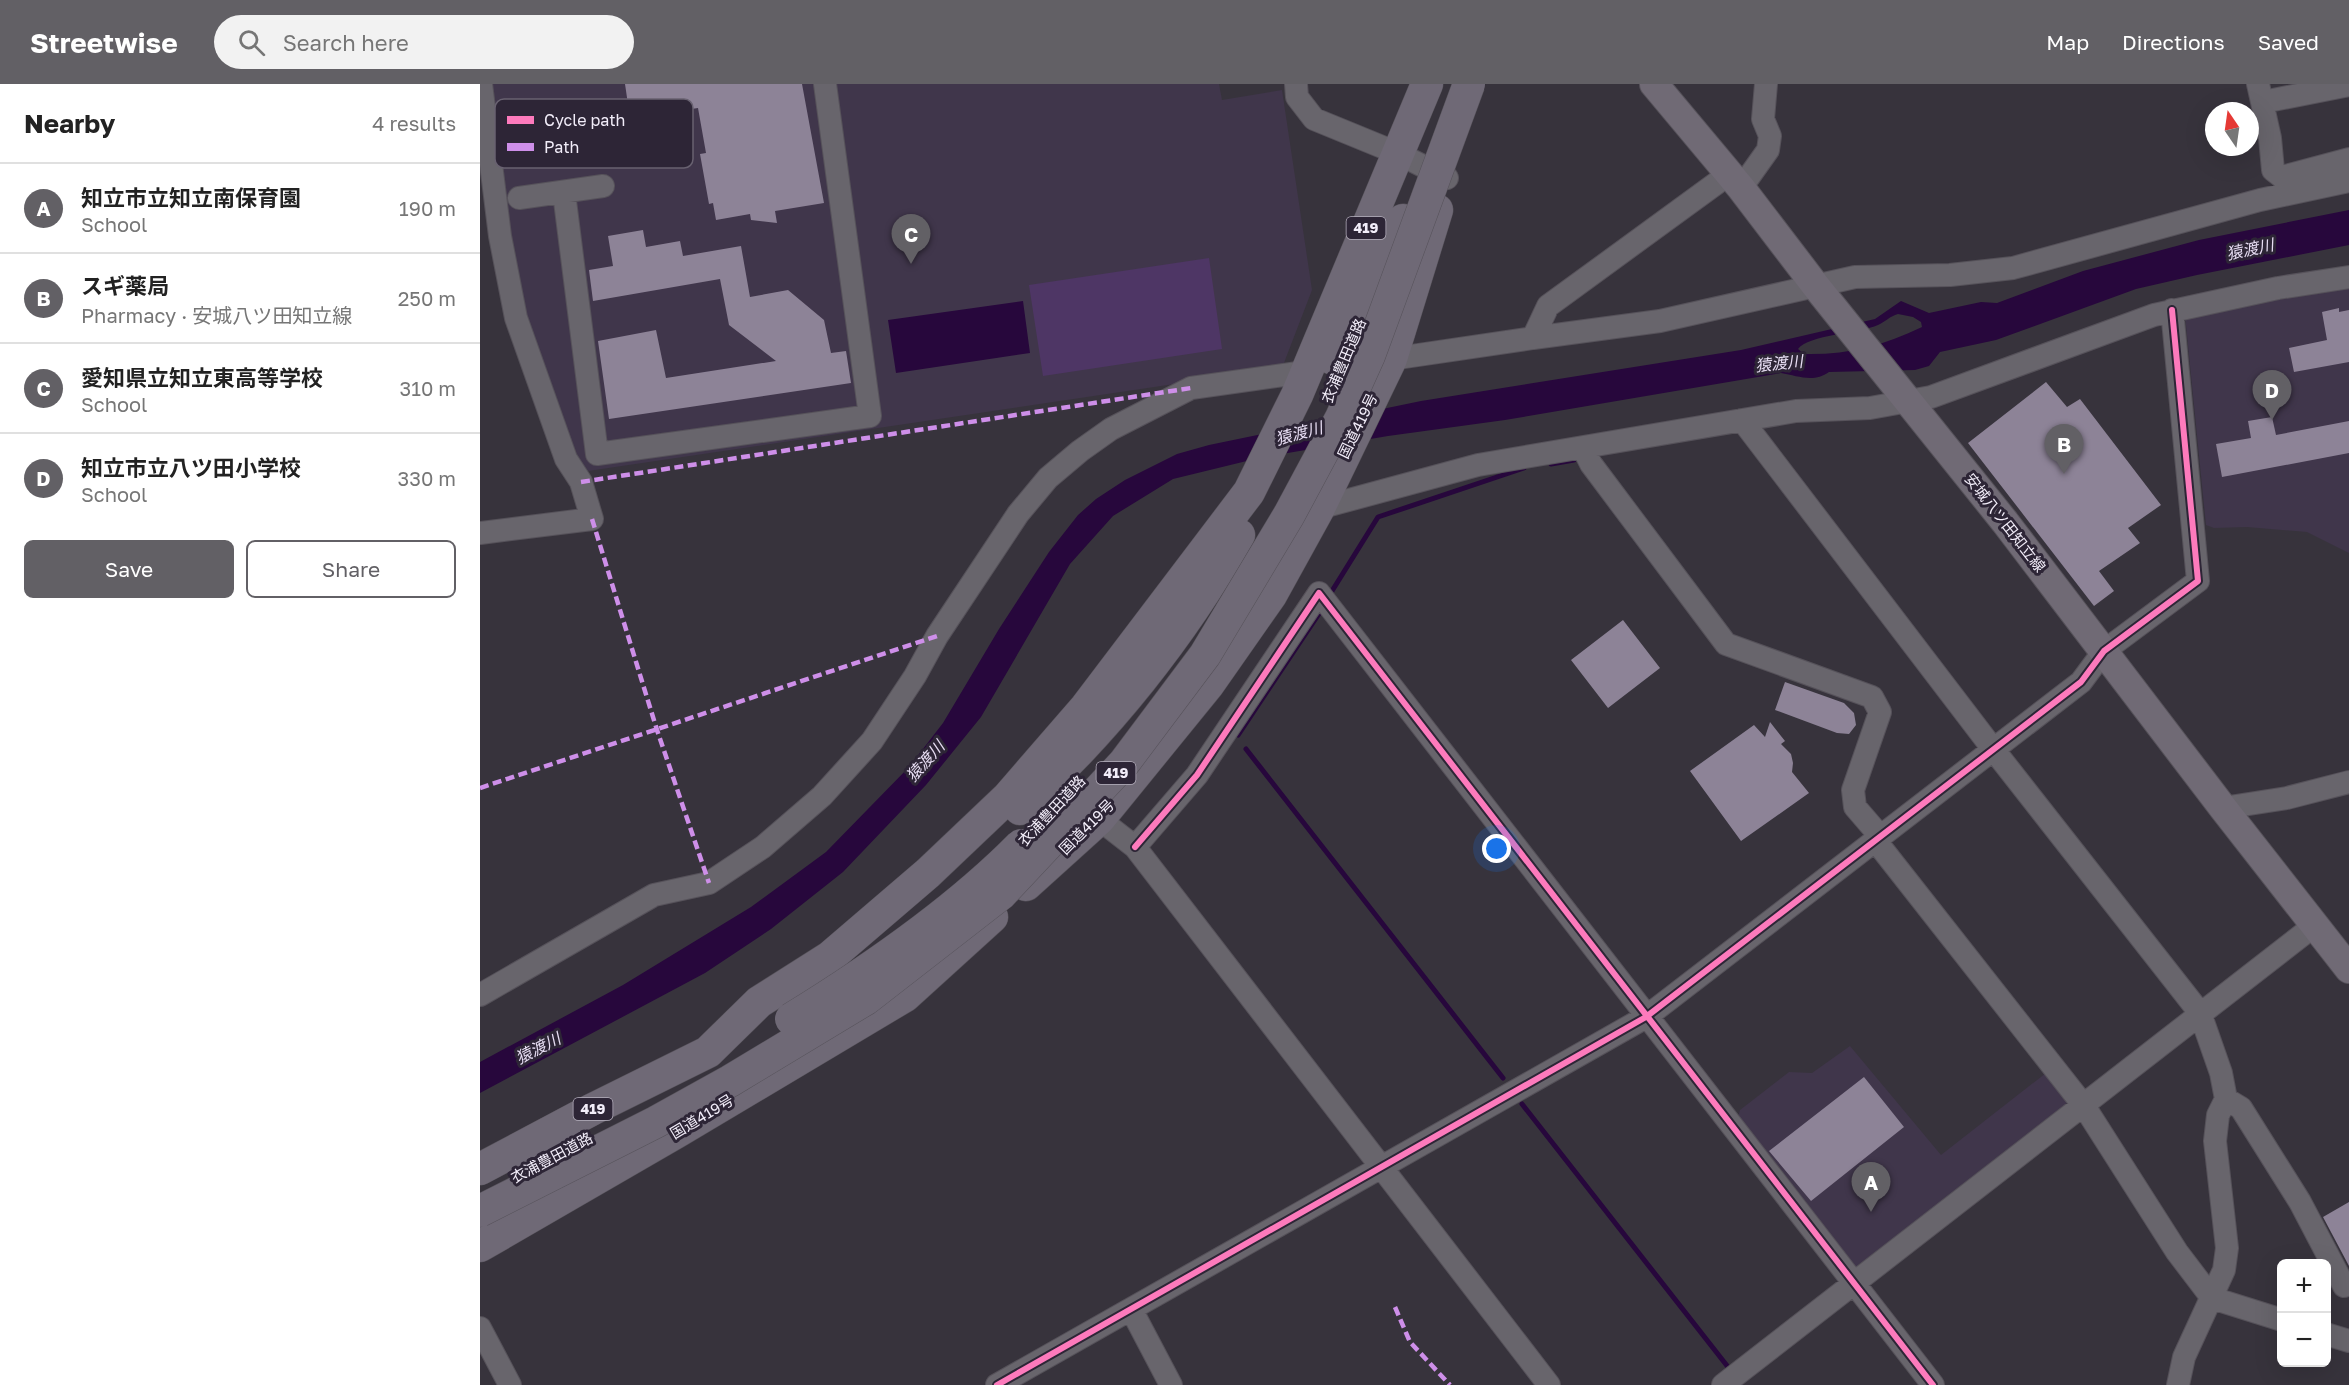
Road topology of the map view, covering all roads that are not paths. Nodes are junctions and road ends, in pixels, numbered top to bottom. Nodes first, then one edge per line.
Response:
1 (481, 84) edge
2 (825, 84) edge
3 (1296, 84) edge
4 (1427, 84) edge
5 (1454, 84) edge
6 (1469, 84) edge
7 (1480, 84) edge
8 (1654, 84) edge
9 (1766, 84) edge
10 (2349, 85) edge
11 (2261, 93) edge
12 (1397, 153) junction
13 (2349, 159) edge
14 (1447, 178) junction
15 (1735, 181) junction
16 (2349, 181) edge
17 (603, 186) dead end
18 (564, 193) junction
19 (519, 198) dead end
20 (1403, 220) junction
21 (490, 231) edge
22 (2349, 277) edge
23 (1819, 290) junction
24 (2172, 310) junction
25 (1533, 338) junction
26 (1391, 359) junction
27 (1301, 384) junction
28 (1909, 401) junction
29 (1742, 420) junction
30 (1583, 448) junction
31 (1324, 496) junction
32 (480, 533) edge
33 (2104, 651) junction
34 (1993, 749) junction
35 (2349, 782) edge
36 (2223, 808) junction
37 (1099, 819) junction
38 (1877, 838) junction
39 (1135, 847) junction
40 (2315, 925) junction
41 (2349, 969) edge
42 (480, 995) edge
43 (2200, 1014) junction
44 (1646, 1017) junction
45 (708, 1052) junction
46 (2226, 1099) junction
47 (2084, 1106) junction
48 (656, 1122) junction
49 (1382, 1168) junction
50 (480, 1169) edge
51 (480, 1196) edge
52 (480, 1211) edge
53 (480, 1233) edge
54 (480, 1246) edge
55 (1854, 1284) junction
56 (2344, 1286) dead end
57 (2212, 1298) junction
58 (1131, 1309) junction
59 (2277, 1318) edge
60 (480, 1328) edge
61 (2331, 1336) edge
62 (2349, 1341) edge
63 (510, 1385) edge
64 (997, 1385) edge
65 (1171, 1385) edge
66 (1549, 1385) edge
67 (1723, 1385) edge
68 (1933, 1385) edge
69 (2178, 1385) edge

1 - 21 street
2 - 18 street
3 - 12 street
4 - 12 highway, 419
5 - 20 highway, 衣浦豊田道路 / 419
6 - 48 highway, 衣浦豊田道路 / 419, bridge
7 - 14 highway, 国道419号 / 419
8 - 15 main road, 安城八ツ田知立線
9 - 15 street
10 - 11 street
11 - 13 street
12 - 14 street
12 - 27 highway, 419
14 - 26 highway, 国道419号 / 419
15 - 23 main road, 安城八ツ田知立線
15 - 25 street
16 - 23 street
17 - 18 street
18 - 19 street
20 - 45 highway, 衣浦豊田道路 / 419
20 - 51 highway, 衣浦豊田道路 / 419, bridge
21 - 32 street
22 - 24 street
23 - 25 street
23 - 28 main road, 安城八ツ田知立線
24 - 28 street
24 - 33 street
25 - 26 street
26 - 31 highway, 国道419号 / 419
27 - 42 street
27 - 45 highway, 419
28 - 29 street
28 - 33 main road, 安城八ツ田知立線
29 - 30 street
29 - 34 street
30 - 31 street
30 - 38 street
31 - 37 highway, 国道419号 / 419
33 - 34 street
33 - 36 main road, 安城八ツ田知立線
34 - 38 street
34 - 43 street
35 - 36 street
36 - 40 main road, 安城八ツ田知立線
37 - 39 street
37 - 54 highway, 国道419号 / 419
38 - 44 street
38 - 47 street
39 - 44 street
39 - 49 street
40 - 41 main road, 安城八ツ田知立線
40 - 43 street
43 - 46 street
43 - 47 street
44 - 49 street
44 - 55 street
45 - 50 highway, 419
46 - 56 street
46 - 57 street
47 - 55 street
47 - 57 street
48 - 52 highway, 衣浦豊田道路 / 419, bridge
48 - 53 highway, 衣浦豊田道路 / 419, bridge
49 - 58 street
49 - 66 street
55 - 67 street
55 - 68 street
57 - 59 street
57 - 69 street
58 - 64 street
58 - 65 street
60 - 63 street
61 - 62 street

